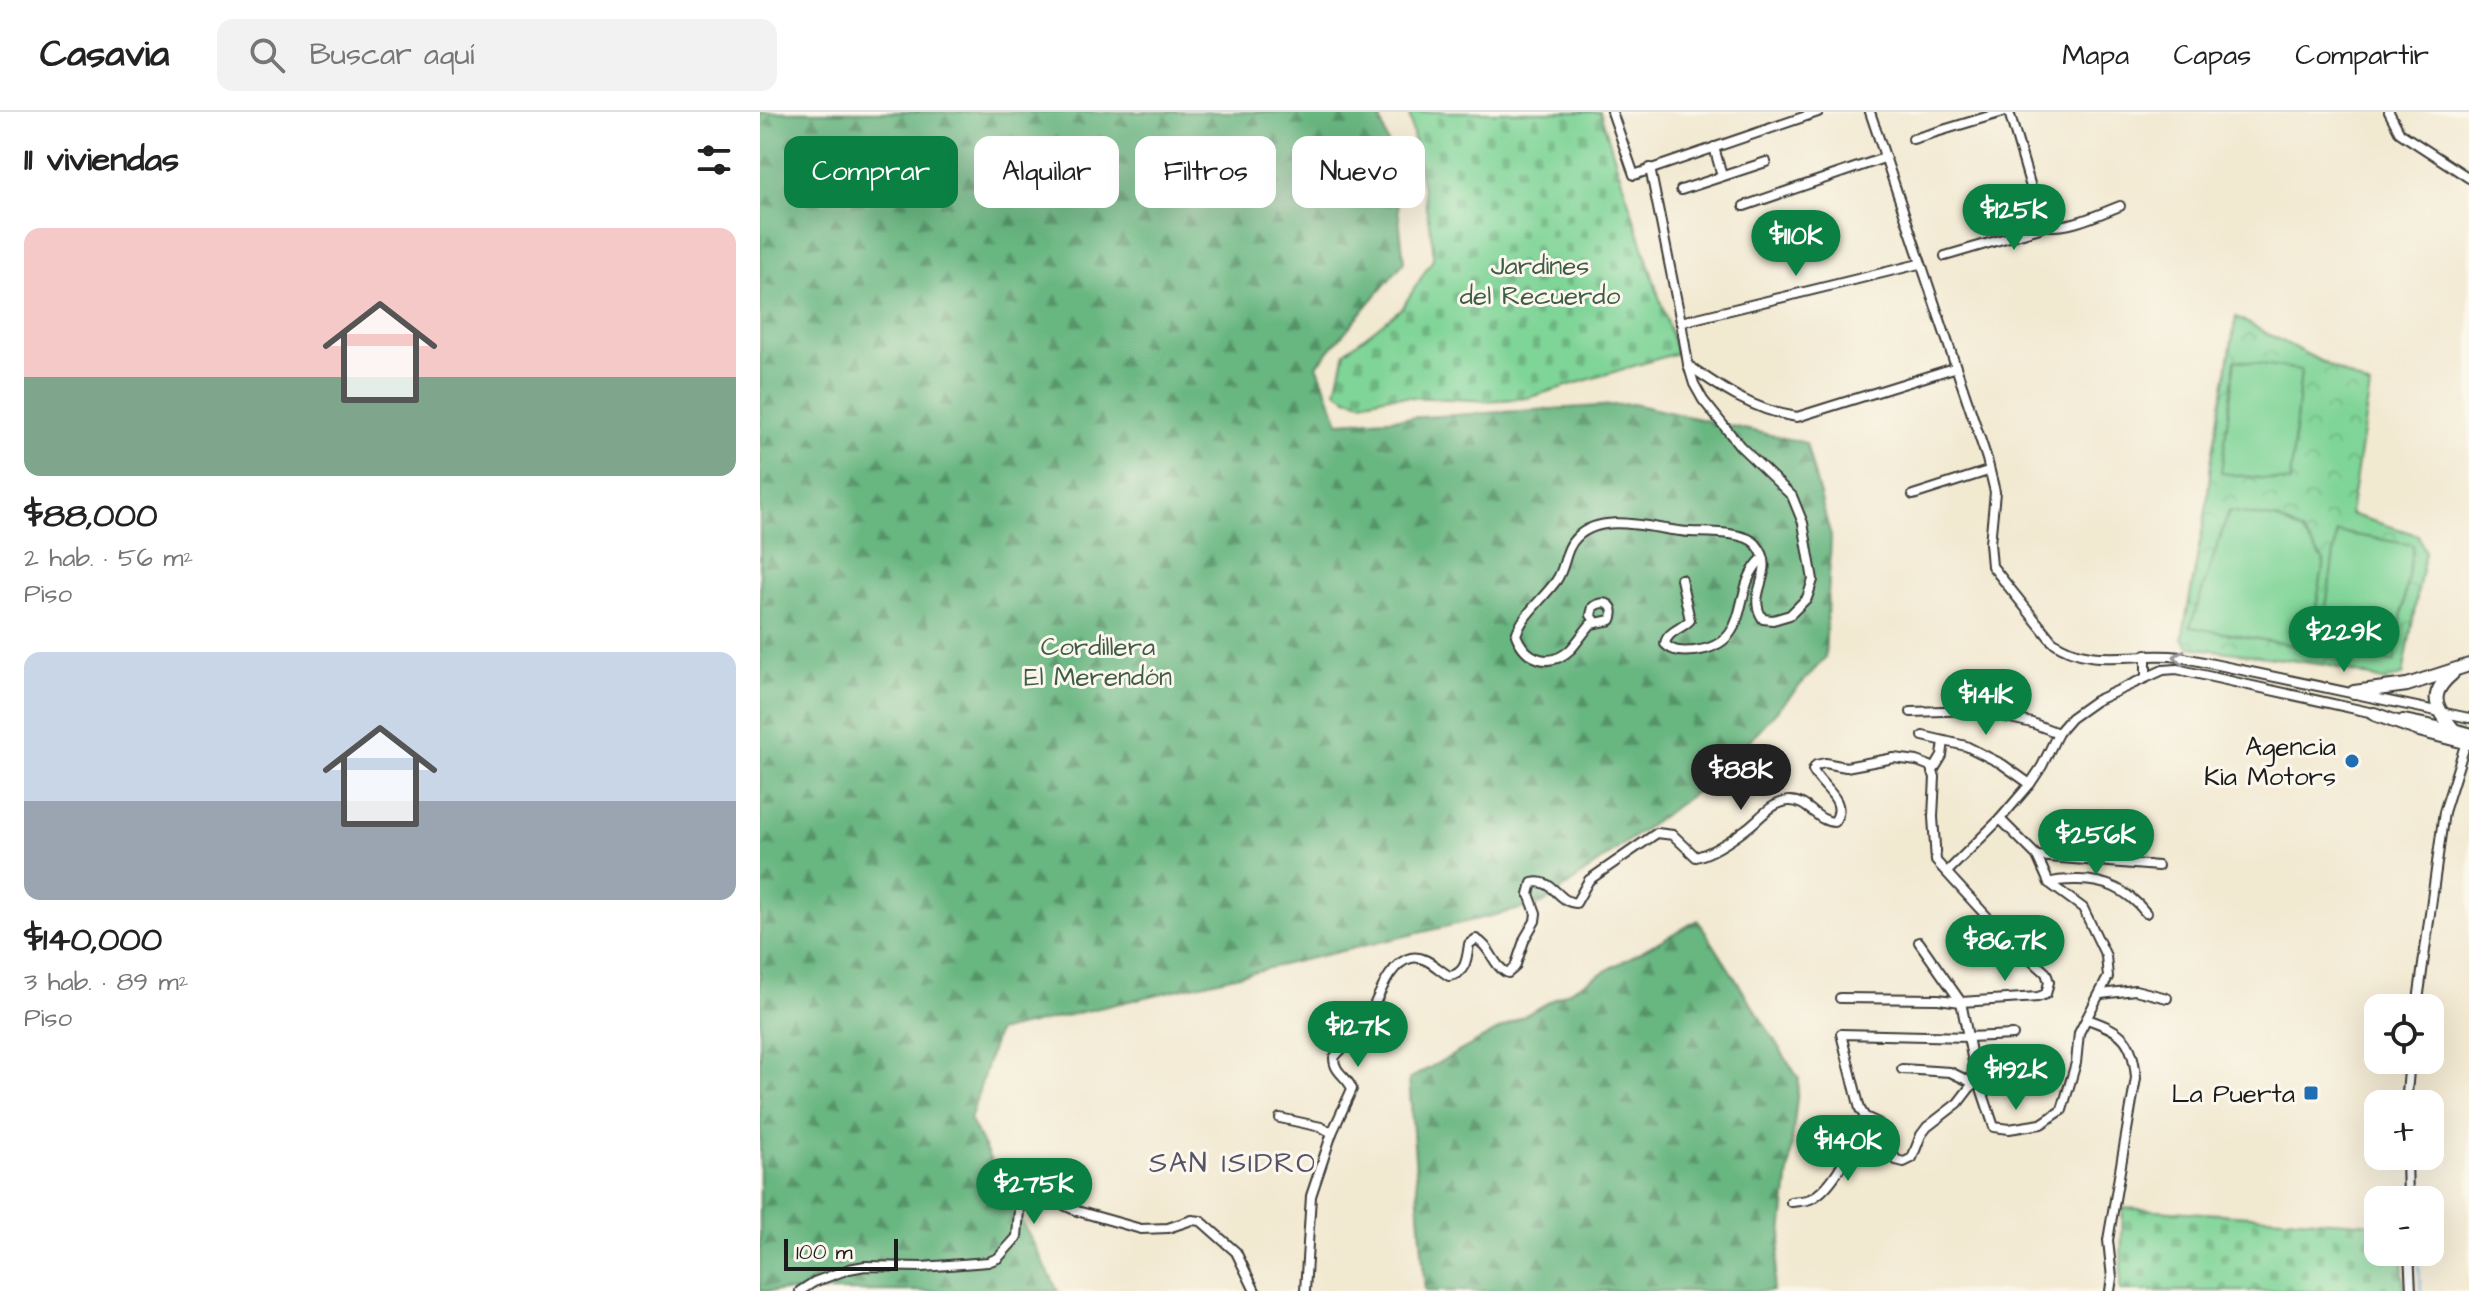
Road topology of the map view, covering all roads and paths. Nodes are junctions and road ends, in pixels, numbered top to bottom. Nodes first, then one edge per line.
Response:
1 (1612, 112) edge
2 (1818, 112) edge
3 (1870, 112) edge
4 (2006, 112) edge
5 (2389, 112) edge
6 (1913, 139) dead end
7 (1712, 148) junction
8 (1884, 158) junction
9 (1766, 162) dead end
10 (1650, 168) junction
11 (1720, 173) junction
12 (2469, 178) edge
13 (1681, 190) dead end
14 (1744, 206) dead end
15 (2120, 206) dead end
16 (2041, 222) junction
17 (1945, 256) dead end
18 (1919, 264) junction
19 (1681, 322) junction
20 (1688, 364) junction
21 (1954, 368) junction
22 (1988, 471) junction
23 (1913, 495) dead end
24 (1763, 558) junction
25 (1681, 579) dead end
26 (1596, 622) dead end
27 (2146, 654) junction
28 (2212, 663) junction
29 (2466, 666) edge
30 (2146, 677) junction
31 (2208, 677) junction
32 (2327, 686) junction
33 (2354, 692) junction
34 (2323, 704) junction
35 (2440, 711) junction
36 (1911, 712) dead end
37 (2374, 714) junction
38 (2469, 718) edge
39 (2453, 729) junction
40 (2058, 733) junction
41 (1923, 736) dead end
42 (2468, 740) edge
43 (1944, 741) junction
44 (1933, 771) junction
45 (2030, 784) junction
46 (2000, 819) junction
47 (2037, 856) junction
48 (2158, 866) dead end
49 (1947, 872) junction
50 (2049, 883) junction
51 (2146, 913) dead end
52 (1919, 942) dead end
53 (2101, 994) junction
54 (2419, 994) edge
55 (1840, 998) dead end
56 (2167, 998) dead end
57 (1961, 1002) junction
58 (2087, 1019) junction
59 (2013, 1035) dead end
60 (1969, 1037) junction
61 (1902, 1069) dead end
62 (1975, 1080) junction
63 (1865, 1117) junction
64 (1280, 1118) dead end
65 (1332, 1133) junction
66 (1791, 1202) dead end
67 (2410, 1266) edge
68 (800, 1291) edge
69 (1255, 1291) edge
70 (1305, 1291) edge
71 (2110, 1291) edge
72 (2411, 1291) edge

1 - 10 street
2 - 7 street
3 - 8 street
4 - 6 street
4 - 16 street
5 - 12 street
7 - 10 street
7 - 11 street
8 - 14 street
8 - 18 street
9 - 11 street
10 - 19 street
11 - 13 street
15 - 16 street
16 - 17 street
18 - 19 street
18 - 21 street
19 - 20 street
20 - 21 street
20 - 24 street
21 - 22 street
22 - 23 street
22 - 27 street
24 - 25 street
24 - 26 street
28 -> 27 street
27 - 30 street
28 - 31 street
28 - 32 street
29 - 33 highway
29 - 35 highway
30 - 31 street
30 - 40 street
31 - 34 street
32 - 33 street
32 - 34 street
33 - 35 street
34 - 37 street
35 - 38 street
35 - 39 highway
36 - 40 street
37 - 39 street
37 - 42 highway
39 - 42 main road
40 - 45 street
41 - 43 street
42 - 54 street
43 - 44 street
43 - 45 street
44 - 49 street
44 - 65 street
45 - 46 street
46 - 47 street
46 - 49 street
47 - 48 street
47 - 50 street
49 - 57 street
50 - 51 street
50 - 53 street
52 - 57 street
53 - 56 street
53 - 58 street
55 - 57 street
57 - 60 street
58 - 62 street
58 - 71 street
59 - 60 street
60 - 62 street
60 - 63 street
61 - 62 street
62 - 63 street
63 - 66 street
64 - 65 street
65 - 70 street
67 - 72 street
68 - 69 street

